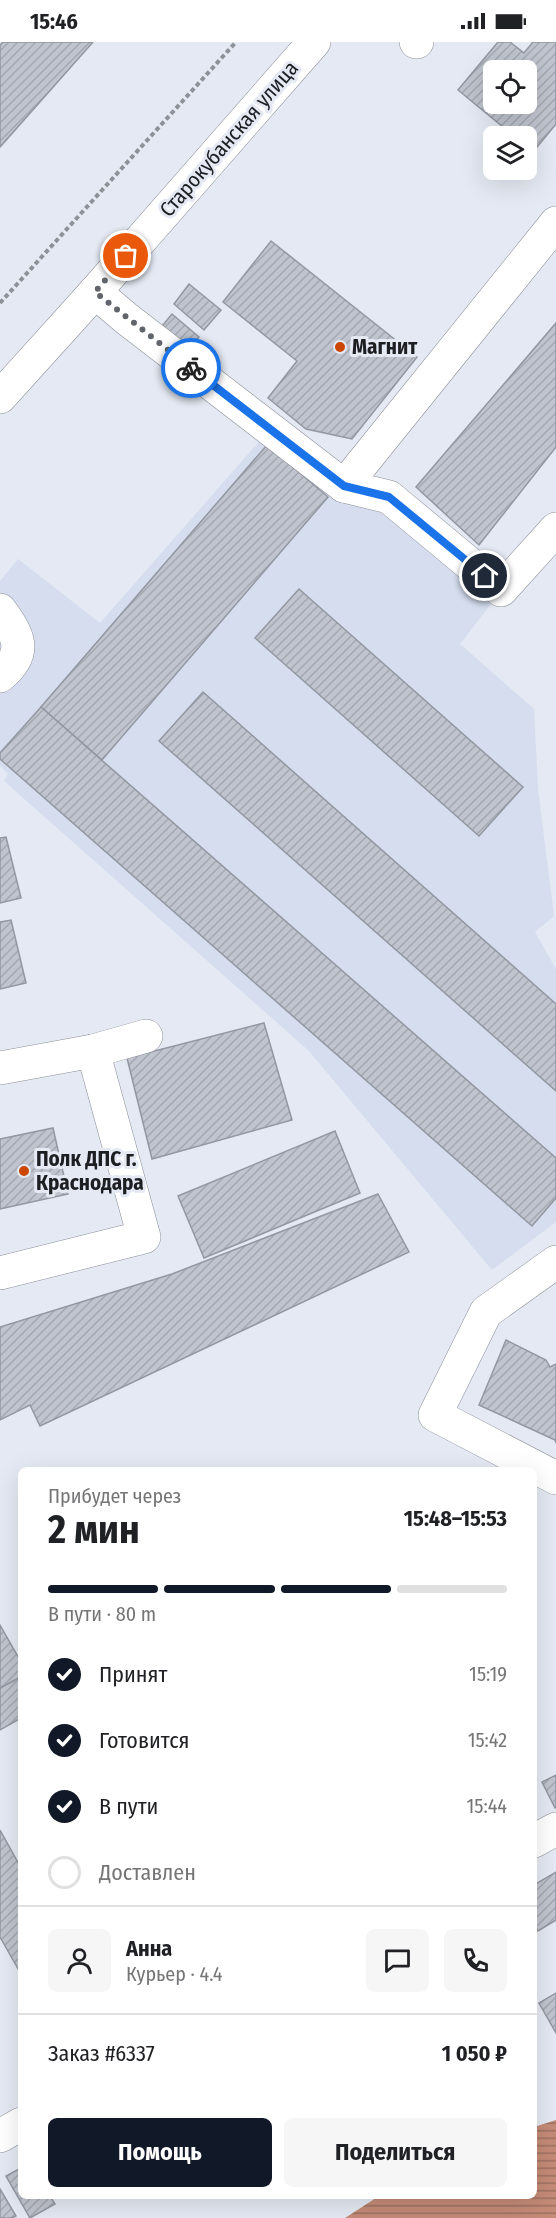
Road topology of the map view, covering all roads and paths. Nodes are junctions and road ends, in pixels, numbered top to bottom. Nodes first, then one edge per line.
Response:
1 (236, 42) edge
2 (296, 48) edge
3 (556, 223) edge
4 (95, 292) junction
5 (0, 303) edge
6 (5, 382) edge
7 (344, 486) junction
8 (556, 530) edge
9 (0, 610) edge
10 (0, 676) edge
11 (146, 1036) dead end
12 (93, 1051) junction
13 (0, 1068) edge
14 (556, 1262) edge
15 (0, 1273) edge
16 (535, 1467) edge
17 (537, 1468) edge
18 (556, 1478) edge
19 (556, 1829) edge
20 (537, 1839) edge
21 (18, 2126) edge
22 (0, 2136) edge

1 - 5 path
2 - 4 street, Старокубанская улица
3 - 7 street
4 - 6 street, Старокубанская улица
4 - 7 street
7 - 8 street
9 - 10 street
11 - 12 street
12 - 13 street
12 - 15 street
14 - 16 street
17 - 18 street
19 - 20 street
21 - 22 street

